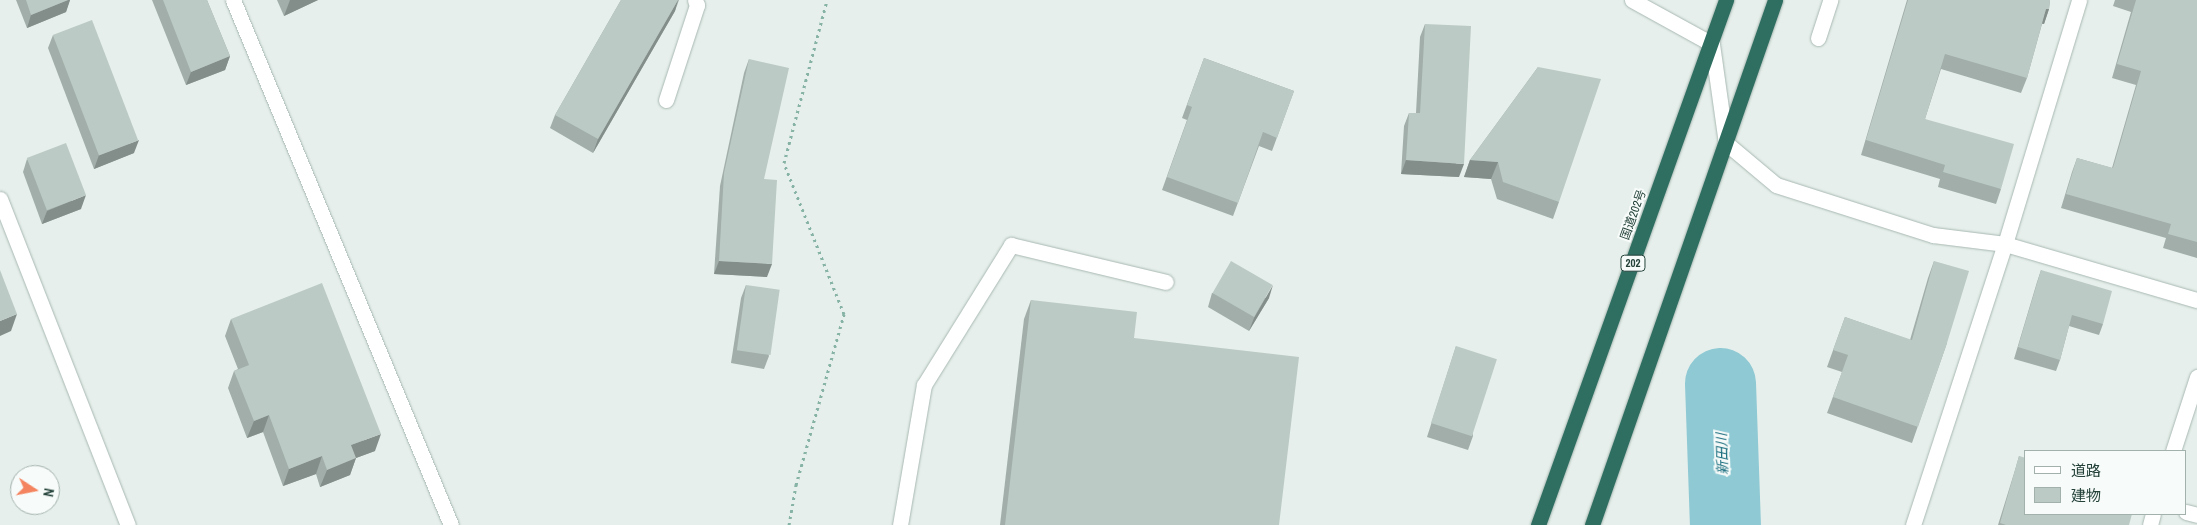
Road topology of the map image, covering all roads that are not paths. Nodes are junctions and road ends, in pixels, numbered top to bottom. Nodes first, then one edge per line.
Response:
1 (233, 0) edge
2 (695, 0) edge
3 (1632, 0) edge
4 (1726, 0) edge
5 (1775, 0) edge
6 (1830, 0) edge
7 (2079, 0) edge
8 (1818, 38) dead end
9 (1712, 44) junction
10 (666, 100) dead end
11 (1726, 143) junction
12 (0, 198) edge
13 (2005, 244) junction
14 (1166, 282) dead end
15 (2197, 300) edge
16 (2197, 377) edge
17 (2173, 450) edge
18 (128, 525) edge
19 (451, 525) edge
20 (900, 525) edge
21 (1538, 525) edge
22 (1592, 525) edge
23 (1913, 525) edge

1 - 19 street
2 - 10 street
3 - 9 street
4 - 9 highway, 国道202号 / 202
5 - 11 highway
6 - 8 street
7 - 13 street
9 - 11 street
9 - 21 highway, 国道202号 / 202
11 - 13 street
11 - 22 highway
12 - 18 street
13 - 15 street
13 - 23 street
14 - 20 street
16 - 17 street

